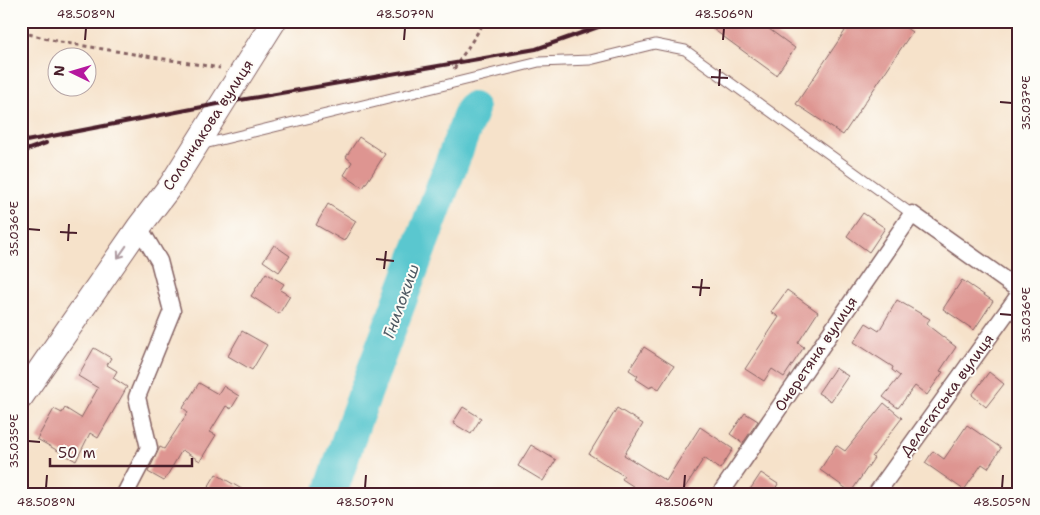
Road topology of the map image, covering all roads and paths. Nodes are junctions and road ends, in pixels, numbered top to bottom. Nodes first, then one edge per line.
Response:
1 (274, 21) edge
2 (485, 21) edge
3 (21, 32) edge
4 (243, 71) junction
5 (441, 87) junction
6 (196, 146) junction
7 (912, 214) junction
8 (139, 227) junction
9 (1019, 290) edge
10 (1019, 295) edge
11 (21, 397) edge
12 (125, 494) edge
13 (720, 494) edge
14 (876, 494) edge

1 - 4 main road, Солончакова вулиця
2 - 5 path
3 - 4 path
4 - 6 main road, Солончакова вулиця
5 - 6 lane
5 - 7 lane
6 - 8 main road, Солончакова вулиця
7 - 9 street
7 - 13 street, Очеретяна вулиця
8 -> 11 main road, Солончакова вулиця
8 - 12 street
10 - 14 street, Делегатська вулиця

